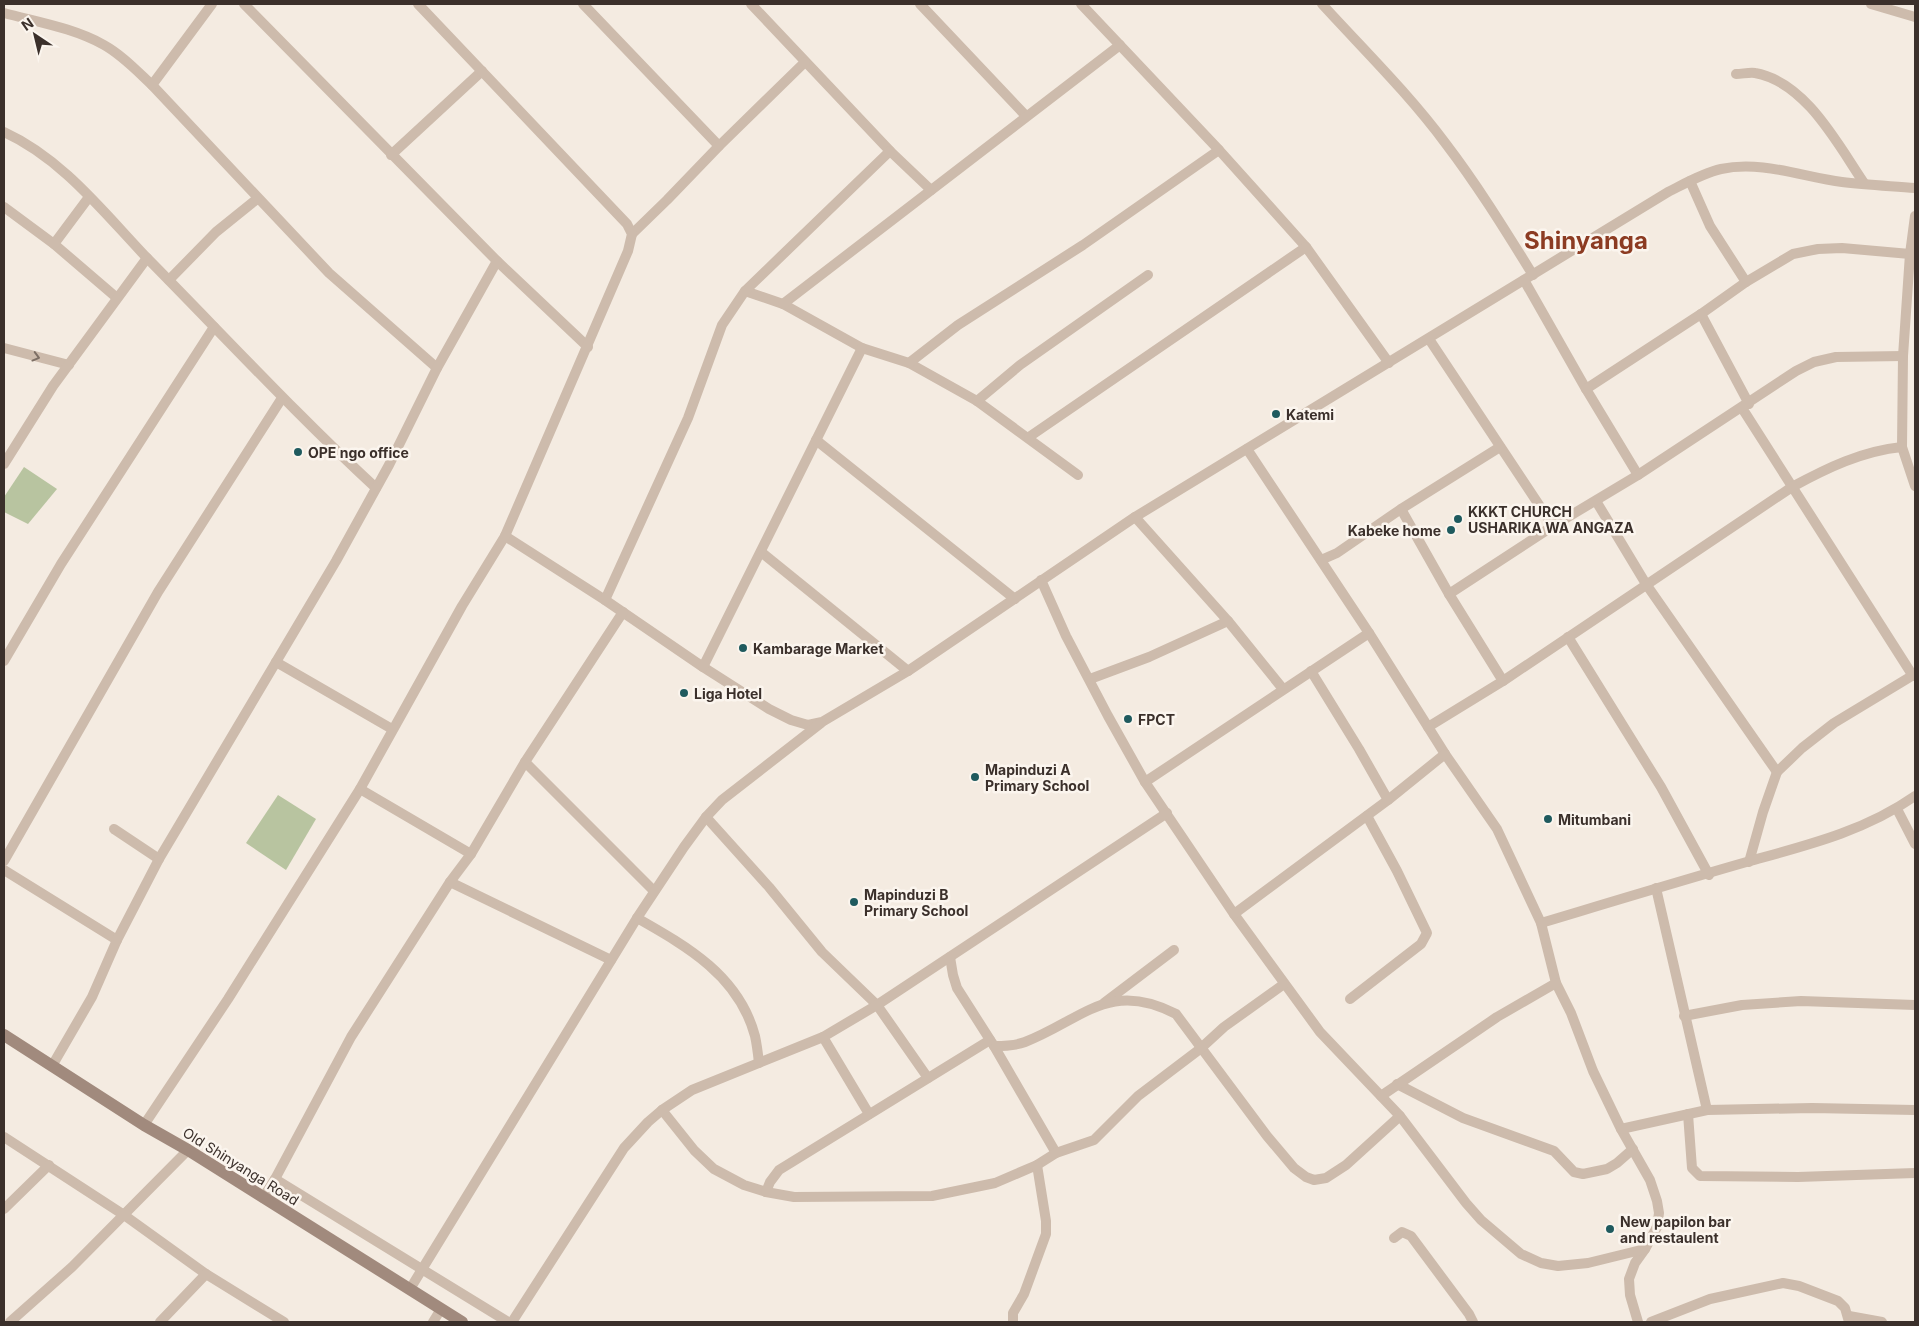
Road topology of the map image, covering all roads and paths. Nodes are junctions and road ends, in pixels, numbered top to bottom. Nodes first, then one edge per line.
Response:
1 (212, 4) edge
2 (244, 4) edge
3 (418, 4) edge
4 (583, 4) edge
5 (751, 4) edge
6 (920, 4) edge
7 (1081, 4) edge
8 (1322, 4) edge
9 (1871, 4) edge
10 (4, 13) edge
11 (1915, 18) edge
12 (1120, 45) junction
13 (805, 62) junction
14 (482, 71) junction
15 (1736, 74) dead end
16 (152, 86) junction
17 (1026, 116) junction
18 (4, 132) edge
19 (718, 146) junction
20 (1219, 150) junction
21 (890, 151) junction
22 (391, 155) junction
23 (1690, 181) junction
24 (1864, 183) junction
25 (1915, 188) edge
26 (931, 190) junction
27 (89, 197) junction
28 (257, 199) junction
29 (4, 207) edge
30 (1915, 216) edge
31 (632, 234) junction
32 (54, 244) junction
33 (1306, 247) junction
34 (1910, 254) junction
35 (147, 258) junction
36 (497, 261) junction
37 (1148, 275) dead end
38 (1529, 277) junction
39 (170, 280) junction
40 (1746, 282) junction
41 (745, 291) junction
42 (117, 298) junction
43 (783, 304) junction
44 (1701, 314) junction
45 (214, 327) junction
46 (1429, 339) junction
47 (588, 347) junction
48 (4, 348) edge
49 (862, 348) junction
50 (1903, 356) junction
51 (908, 363) junction
52 (1389, 363) junction
53 (69, 365) junction
54 (437, 368) junction
55 (1586, 389) junction
56 (282, 398) junction
57 (978, 401) junction
58 (1746, 406) junction
59 (1029, 437) junction
60 (816, 440) junction
61 (1500, 447) junction
62 (1902, 447) junction
63 (1247, 449) junction
64 (4, 464) edge
65 (1078, 475) dead end
66 (1638, 475) junction
67 (1915, 486) edge
68 (1792, 487) junction
69 (376, 488) junction
70 (1596, 501) junction
71 (1401, 510) junction
72 (1134, 517) junction
73 (1554, 526) junction
74 (505, 536) junction
75 (761, 552) junction
76 (1321, 560) junction
77 (1041, 580) junction
78 (1646, 584) junction
79 (1449, 594) junction
80 (1015, 599) junction
81 (605, 600) junction
82 (623, 612) junction
83 (1228, 621) junction
84 (1369, 633) junction
85 (1568, 638) junction
86 (4, 661) edge
87 (276, 662) junction
88 (703, 667) junction
89 (908, 671) junction
90 (1310, 671) junction
91 (1914, 675) edge
92 (1090, 679) junction
93 (1503, 681) junction
94 (1283, 689) junction
95 (822, 722) junction
96 (1428, 727) junction
97 (392, 729) junction
98 (1446, 754) junction
99 (525, 762) junction
100 (1777, 772) junction
101 (1145, 782) junction
102 (360, 789) junction
103 (1915, 796) edge
104 (1388, 800) junction
105 (1897, 809) junction
106 (1167, 813) junction
107 (1367, 816) junction
108 (706, 817) junction
109 (114, 829) dead end
110 (1915, 844) edge
111 (471, 854) junction
112 (159, 859) junction
113 (4, 861) edge
114 (1749, 862) junction
115 (4, 870) edge
116 (1709, 875) junction
117 (450, 882) junction
118 (1656, 888) junction
119 (654, 891) junction
120 (1234, 914) junction
121 (637, 918) junction
122 (1541, 923) junction
123 (117, 940) junction
124 (1174, 950) dead end
125 (950, 958) junction
126 (611, 960) junction
127 (1556, 983) junction
128 (1284, 984) junction
129 (1350, 999) dead end
130 (1103, 1003) junction
131 (877, 1005) junction
132 (1915, 1005) edge
133 (1684, 1016) junction
134 (4, 1036) edge
135 (823, 1037) junction
136 (992, 1043) junction
137 (1200, 1049) junction
138 (759, 1063) junction
139 (52, 1066) junction
140 (928, 1078) junction
141 (1397, 1084) junction
142 (1381, 1096) junction
143 (662, 1110) junction
144 (1706, 1110) junction
145 (1915, 1110) edge
146 (869, 1114) junction
147 (1688, 1114) junction
148 (1400, 1116) junction
149 (144, 1125) junction
150 (1621, 1129) junction
151 (4, 1136) edge
152 (1633, 1149) junction
153 (188, 1150) junction
154 (1056, 1153) junction
155 (49, 1165) junction
156 (1037, 1165) junction
157 (1915, 1173) edge
158 (275, 1179) junction
159 (766, 1192) junction
160 (263, 1198) junction
161 (4, 1208) edge
162 (124, 1215) junction
163 (1394, 1238) dead end
164 (1645, 1249) junction
165 (422, 1268) junction
166 (206, 1274) junction
167 (410, 1290) junction
168 (441, 1309) junction
169 (1849, 1319) edge
170 (10, 1322) edge
171 (160, 1322) edge
172 (284, 1322) edge
173 (432, 1322) edge
174 (462, 1322) edge
175 (508, 1322) edge
176 (512, 1322) edge
177 (1013, 1322) edge
178 (1473, 1322) edge
179 (1638, 1322) edge
180 (1651, 1322) edge
181 (1882, 1322) edge

1 - 16 street
2 - 22 street
3 - 14 street
4 - 19 street
5 - 13 street
6 - 17 street
7 - 12 street
8 - 38 street
9 - 11 street
10 - 16 street
12 - 17 street
12 - 20 street
13 - 19 street
13 - 21 street
14 - 22 street
14 - 31 street
15 - 24 street
16 - 28 street
17 - 26 street
18 - 27 street
19 - 31 street
20 - 33 street
20 - 51 street
21 - 26 street
21 - 41 street
22 - 36 street
23 - 24 street
23 - 38 street
23 - 40 street
24 - 25 street
26 - 43 street
27 - 32 street
27 - 35 street
28 - 39 street
28 - 54 street
29 - 32 street
30 - 34 street
31 - 47 street
32 - 42 street
33 - 52 street
33 - 59 street
34 - 40 street
34 - 50 street
35 - 39 street
35 - 42 street
36 - 47 street
36 - 54 street
37 - 57 street
38 - 46 street
38 - 55 street
39 - 45 street
40 - 44 street
41 - 43 street
41 - 81 street
42 - 53 street
43 - 49 street
44 - 55 street
44 - 58 street
45 - 56 street
45 - 86 street
46 - 52 street
46 - 61 street
47 - 74 street
48 -> 53 street
49 - 51 street
49 - 60 street
50 - 58 street
50 - 62 street
51 - 57 street
52 - 63 street
53 - 64 street
54 - 69 street
55 - 66 street
56 - 69 street
56 - 113 street
57 - 59 street
58 - 66 street
58 - 68 street
59 - 65 street
60 - 75 street
60 - 80 street
61 - 71 street
61 - 73 street
62 - 67 street
62 - 68 street
63 - 72 street
63 - 76 street
66 - 70 street
68 - 78 street
68 - 91 street
69 - 87 street
70 - 73 street
70 - 78 street
71 - 76 street
71 - 79 street
72 - 77 street
72 - 83 street
73 - 79 street
74 - 81 street
74 - 97 street
75 - 88 street
75 - 89 street
76 - 84 street
77 - 80 street
77 - 92 street
78 - 85 street
78 - 100 street
79 - 93 street
80 - 89 street
81 - 82 street
82 - 88 street
82 - 99 street
83 - 92 street
83 - 94 street
84 - 90 street
84 - 96 street
85 - 93 street
85 - 116 street
87 - 97 street
87 - 112 street
88 - 95 street
89 - 95 street
90 - 94 street
90 - 104 street
91 - 100 street
92 - 101 street
93 - 96 street
94 - 101 street
95 - 108 street
96 - 98 street
97 - 102 street
98 - 104 street
98 - 122 street
99 - 111 street
99 - 119 street
100 - 114 street
101 - 106 street
102 - 111 street
102 - 149 street
103 - 105 street
104 - 107 street
105 - 110 street
105 - 114 street
106 - 120 street
106 - 125 street
107 - 120 street
107 - 129 street
108 - 119 street
108 - 131 street
109 - 112 street
111 - 117 street
112 - 123 street
114 - 116 street
115 - 123 street
116 - 118 street
117 - 126 street
117 - 158 street
118 - 122 street
118 - 133 street
119 - 121 street
120 - 128 street
121 - 126 street
121 - 138 street
122 - 127 street
123 - 139 street
124 - 130 street
125 - 131 street
125 - 136 street
126 - 165 street
127 - 141 street
127 - 150 street
128 - 137 street
128 - 142 street
130 - 136 street
130 - 137 street
131 - 135 street
131 - 140 street
132 - 133 street
133 - 144 street
134 - 139 main road, Old Shinyanga Road
135 - 138 street
135 - 146 street
136 - 140 street
136 - 154 street
137 - 148 street
137 - 154 street
138 - 143 street
139 - 149 main road, Old Shinyanga Road
140 - 146 street
141 - 142 street
141 - 152 street
142 - 148 street
143 - 159 street
143 - 176 street
144 - 145 street
144 - 147 street
146 - 159 street
147 - 150 street
147 - 157 street
148 - 164 street
149 - 153 main road, Old Shinyanga Road
150 - 152 street
151 - 155 street
152 - 164 street
153 - 160 main road, Old Shinyanga Road
153 - 162 street
154 - 156 street
155 - 161 street
155 - 162 street
156 - 159 street
156 - 177 street
158 - 160 street
158 - 165 street
160 - 167 main road, Old Shinyanga Road
162 - 166 street
162 - 170 street
163 - 178 street
164 - 179 street
165 - 167 street
165 - 175 street
166 - 171 street
166 - 172 street
167 - 168 main road, Old Shinyanga Road
168 - 173 street
168 - 174 main road, Old Shinyanga Road
169 - 180 street
169 - 181 street

